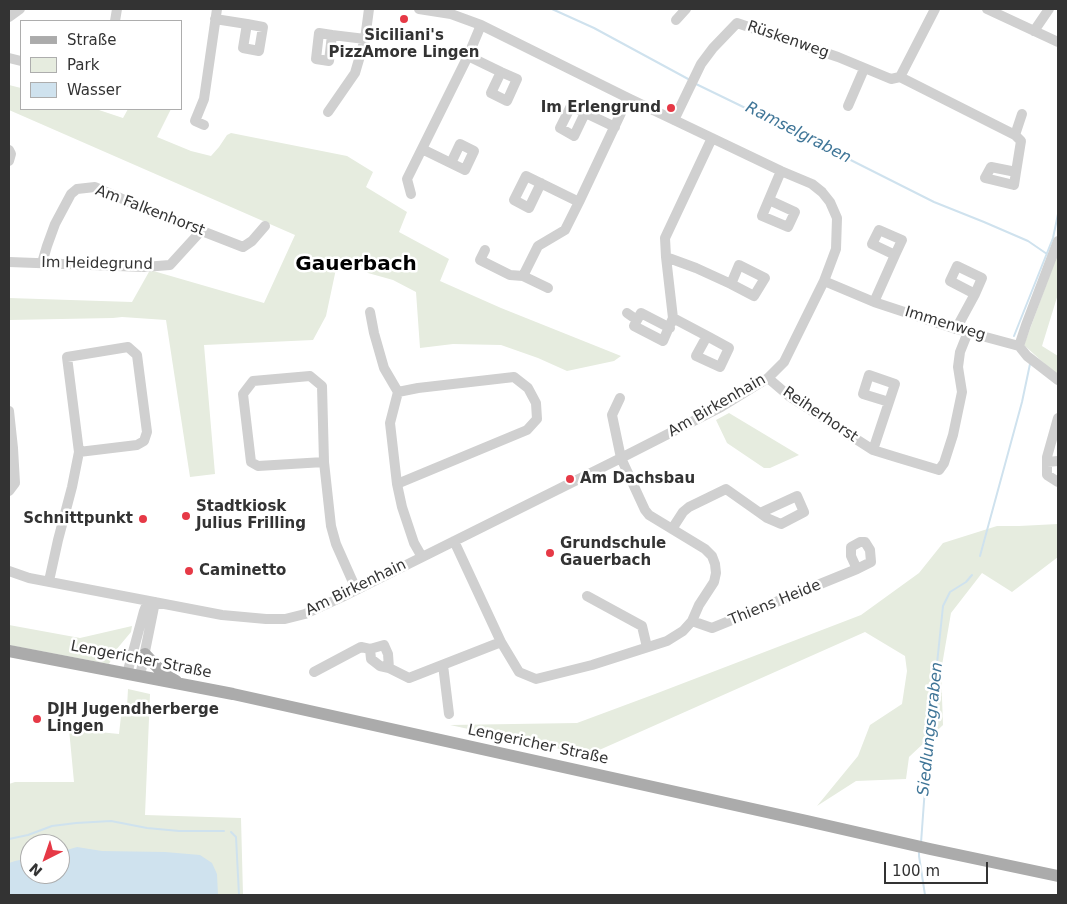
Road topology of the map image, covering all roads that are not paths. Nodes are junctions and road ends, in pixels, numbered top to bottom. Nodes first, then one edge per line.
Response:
1 (20, 9) edge
2 (369, 9) edge
3 (419, 9) edge
4 (686, 9) edge
5 (935, 9) edge
6 (987, 9) edge
7 (1049, 9) edge
8 (1006, 13) edge
9 (216, 14) edge
10 (9, 16) edge
11 (676, 20) dead end
12 (247, 24) dead end
13 (481, 25) junction
14 (1034, 31) junction
15 (332, 35) dead end
16 (365, 39) junction
17 (1058, 42) edge
18 (468, 56) junction
19 (864, 68) junction
20 (502, 72) dead end
21 (900, 77) junction
22 (628, 98) junction
23 (848, 106) dead end
24 (328, 112) dead end
25 (585, 113) dead end
26 (1022, 114) dead end
27 (674, 120) junction
28 (204, 125) dead end
29 (615, 127) junction
30 (1015, 135) junction
31 (712, 138) junction
32 (422, 149) junction
33 (9, 150) edge
34 (9, 161) edge
35 (451, 163) dead end
36 (781, 171) junction
37 (1016, 172) dead end
38 (541, 183) dead end
39 (411, 194) dead end
40 (769, 200) dead end
41 (579, 202) junction
42 (265, 226) dead end
43 (201, 230) junction
44 (1058, 241) edge
45 (485, 250) dead end
46 (895, 255) dead end
47 (666, 257) junction
48 (9, 262) edge
49 (42, 263) junction
50 (523, 276) junction
51 (824, 281) junction
52 (731, 284) dead end
53 (548, 288) dead end
54 (975, 294) dead end
55 (874, 302) junction
56 (370, 312) dead end
57 (627, 313) dead end
58 (671, 323) junction
59 (956, 329) junction
60 (968, 332) junction
61 (707, 336) dead end
62 (1019, 346) junction
63 (768, 378) junction
64 (1058, 380) edge
65 (398, 392) junction
66 (620, 398) dead end
67 (889, 402) dead end
68 (9, 411) edge
69 (1058, 418) edge
70 (874, 450) junction
71 (79, 452) junction
72 (621, 458) junction
73 (1058, 461) edge
74 (324, 462) junction
75 (1047, 462) junction
76 (1058, 482) edge
77 (397, 484) junction
78 (9, 491) edge
79 (760, 513) dead end
80 (672, 529) junction
81 (454, 541) junction
82 (422, 557) junction
83 (857, 569) dead end
84 (9, 571) edge
85 (49, 581) junction
86 (356, 589) junction
87 (587, 596) dead end
88 (151, 602) junction
89 (692, 621) junction
90 (501, 642) junction
91 (648, 647) junction
92 (370, 648) junction
93 (9, 651) edge
94 (145, 654) junction
95 (443, 665) junction
96 (389, 668) junction
97 (314, 672) dead end
98 (127, 674) junction
99 (140, 676) junction
100 (183, 684) junction
101 (449, 714) dead end
102 (1058, 876) edge

1 - 10 street
2 - 16 street
3 - 13 street, Am Birkenhain
4 - 11 street
5 - 21 street
6 - 8 street
7 - 14 street
8 - 14 street
9 - 12 street
9 - 28 street
13 - 18 street
13 - 22 street, Am Birkenhain
14 - 17 street
15 - 16 street
16 - 24 street
18 - 20 street
18 - 32 street
19 - 21 street, Rüskenweg
19 - 23 street
19 - 27 street, Rüskenweg
21 - 30 street, Rüskenweg
22 - 27 street, Am Birkenhain
22 - 29 street
25 - 29 street
26 - 30 street
27 - 31 street, Am Birkenhain
29 - 41 street
30 - 37 street
31 - 36 street, Am Birkenhain
31 - 47 street
32 - 35 street
32 - 39 street
33 - 34 street
36 - 40 street
36 - 51 street, Am Birkenhain
38 - 41 street
41 - 50 street
42 - 43 street, Am Falkenhorst
43 - 49 street, Im Heidegrund
43 - 49 street, Am Falkenhorst
44 - 62 street
45 - 50 street
46 - 55 street
47 - 52 street
47 - 58 street
48 - 49 street, Im Heidegrund
50 - 53 street
51 - 55 street, Immenweg
51 - 63 street, Am Birkenhain
54 - 59 street
55 - 59 street, Immenweg
56 - 65 street
57 - 58 street
58 - 61 street
59 - 60 street, Immenweg
60 - 62 street, Immenweg
60 - 70 street, Reiherhorst
62 - 64 street, Immenweg
63 - 70 street, Reiherhorst
63 - 72 street, Am Birkenhain
65 - 77 street
65 - 77 street
66 - 72 street
67 - 70 street, Reiherhorst
68 - 78 street
69 - 75 street
71 - 71 street
71 - 85 street
72 - 80 street
72 - 81 street, Am Birkenhain
73 - 75 street
74 - 74 street
74 - 86 street
75 - 76 street
77 - 82 street
79 - 80 street
80 - 89 street
81 - 82 street, Am Birkenhain
81 - 90 street
82 - 86 street, Am Birkenhain
83 - 89 street, Thiens Heide
84 - 85 street, Am Birkenhain
85 - 88 street, Am Birkenhain
86 - 88 street, Am Birkenhain
87 - 91 street
88 - 94 street
88 - 98 street
89 - 91 street
90 - 91 street
90 - 95 street
92 - 96 street
92 - 96 street
92 - 97 street
93 - 98 main road, Lengericher Straße
94 - 99 street
94 - 100 main road
95 - 96 street
95 - 101 street
98 - 99 main road, Lengericher Straße
99 - 100 main road, Lengericher Straße
100 - 102 main road, Lengericher Straße

